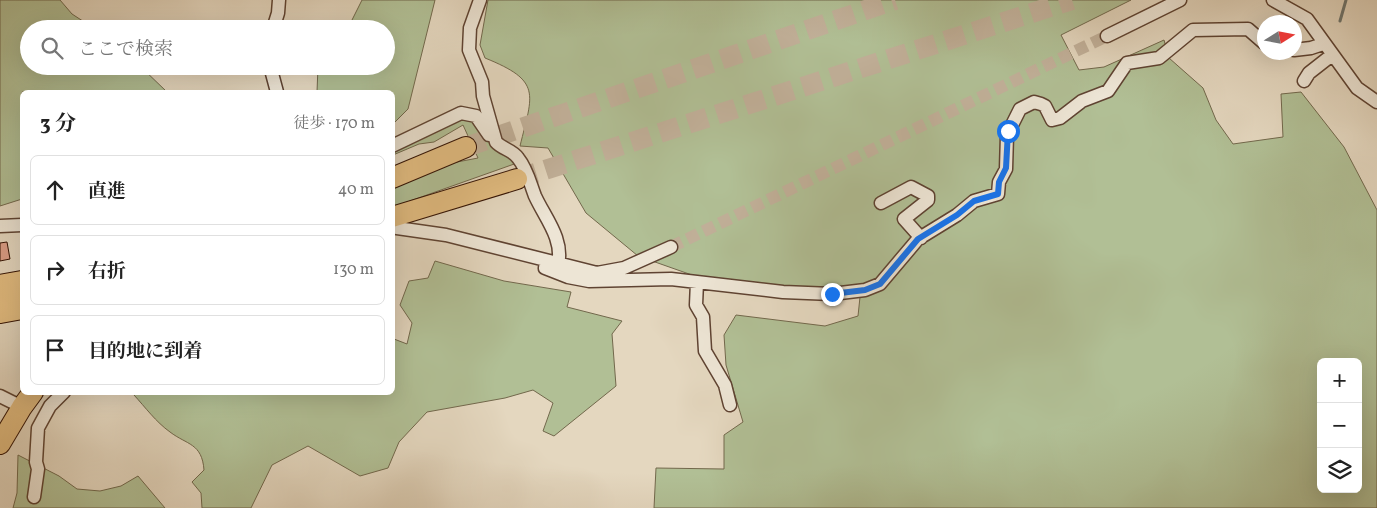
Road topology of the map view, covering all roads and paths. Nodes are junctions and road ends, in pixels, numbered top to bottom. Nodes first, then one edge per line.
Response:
1 (279, 0) edge
2 (480, 0) edge
3 (1180, 0) edge
4 (1273, 0) edge
5 (276, 20) edge
6 (1106, 36) tunnel mouth
7 (1257, 37) edge
8 (1323, 44) junction
9 (1302, 48) edge
10 (1332, 55) junction
11 (272, 75) edge
12 (1304, 81) dead end
13 (276, 90) edge
14 (1377, 102) edge
15 (494, 135) junction
16 (395, 145) edge
17 (466, 147) tunnel mouth
18 (395, 177) edge
19 (517, 179) tunnel mouth
20 (880, 203) dead end
21 (395, 217) edge
22 (20, 225) edge
23 (0, 226) edge
24 (395, 226) edge
25 (921, 238) junction
26 (671, 247) tunnel mouth
27 (552, 263) junction
28 (697, 282) junction
29 (20, 283) edge
30 (0, 286) edge
31 (20, 307) edge
32 (0, 311) edge
33 (61, 395) edge
34 (18, 397) edge
35 (730, 405) dead end
36 (0, 424) edge
37 (0, 444) edge
38 (34, 497) dead end

1 - 5 street
2 - 15 street
3 - 6 street
4 - 8 street
7 - 25 street
8 - 9 street
8 - 10 street
10 - 12 street
10 - 14 street
11 - 13 street
15 - 16 street
15 - 27 street
17 - 18 main road
19 - 21 main road
20 - 25 street
22 - 23 street
24 - 27 street
25 - 28 street
26 - 27 street
27 - 28 street
28 - 35 street
29 - 30 highway
31 - 32 highway
33 - 38 street
34 - 36 main road
34 - 37 main road

